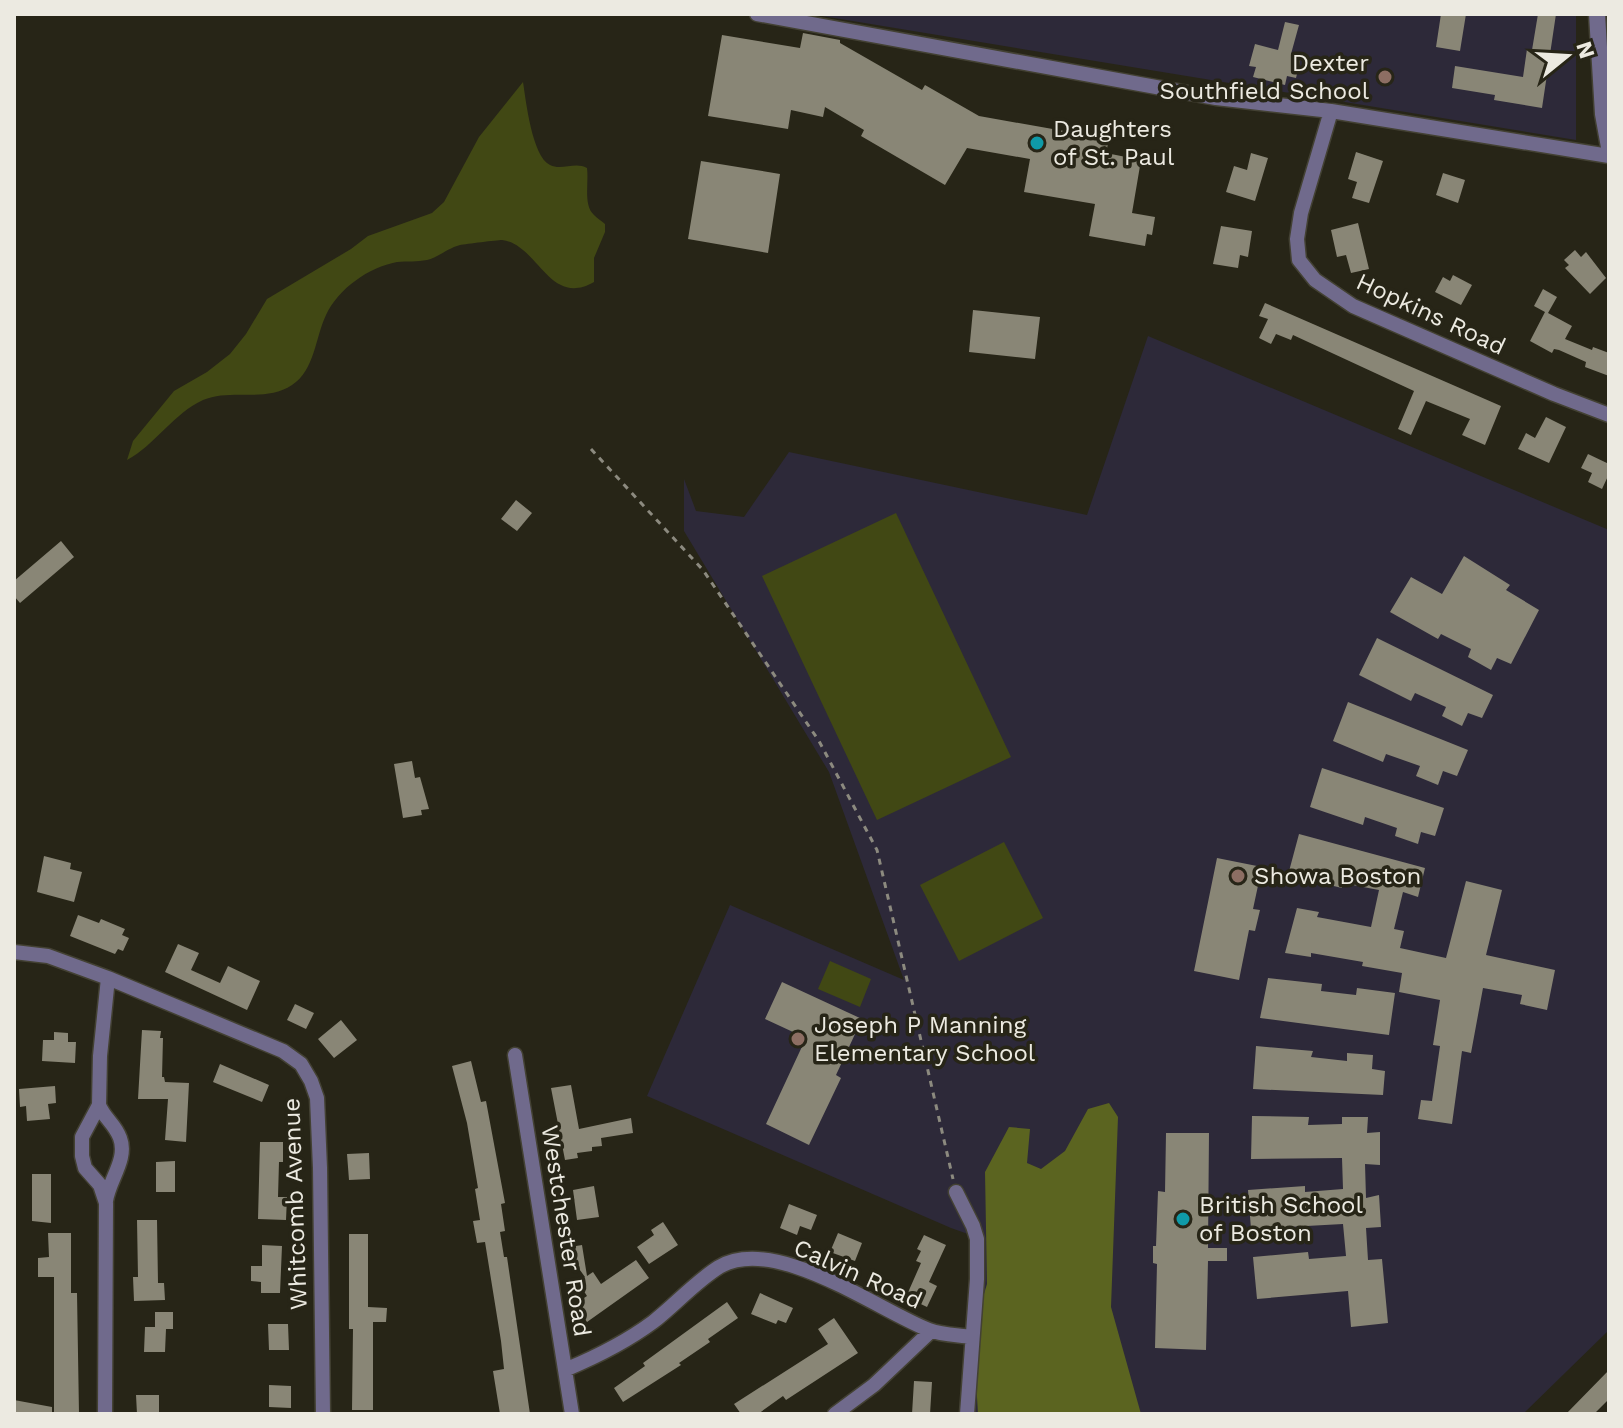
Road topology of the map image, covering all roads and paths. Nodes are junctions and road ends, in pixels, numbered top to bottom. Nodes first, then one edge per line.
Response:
1 (757, 14) edge
2 (1597, 14) edge
3 (1331, 111) junction
4 (1609, 147) edge
5 (1609, 156) edge
6 (1609, 415) edge
7 (591, 449) dead end
8 (14, 952) edge
9 (108, 978) junction
10 (515, 1055) dead end
11 (99, 1105) junction
12 (956, 1192) joint
13 (106, 1203) junction
14 (931, 1331) junction
15 (971, 1337) junction
16 (567, 1369) junction
17 (105, 1414) edge
18 (323, 1414) edge
19 (572, 1414) edge
20 (835, 1414) edge
21 (967, 1414) edge

1 - 3 street
2 - 4 street
3 - 5 street
3 - 6 street, Hopkins Road
7 - 12 path
8 - 9 street, Whitcomb Avenue
9 - 11 street
9 - 18 street, Whitcomb Avenue
10 - 16 street, Westchester Road
11 - 13 street
11 - 13 street
12 - 15 street
13 - 17 street
14 - 15 street, Calvin Road
14 - 16 street, Calvin Road
14 - 20 street
15 - 21 street
16 - 19 street, Westchester Road

